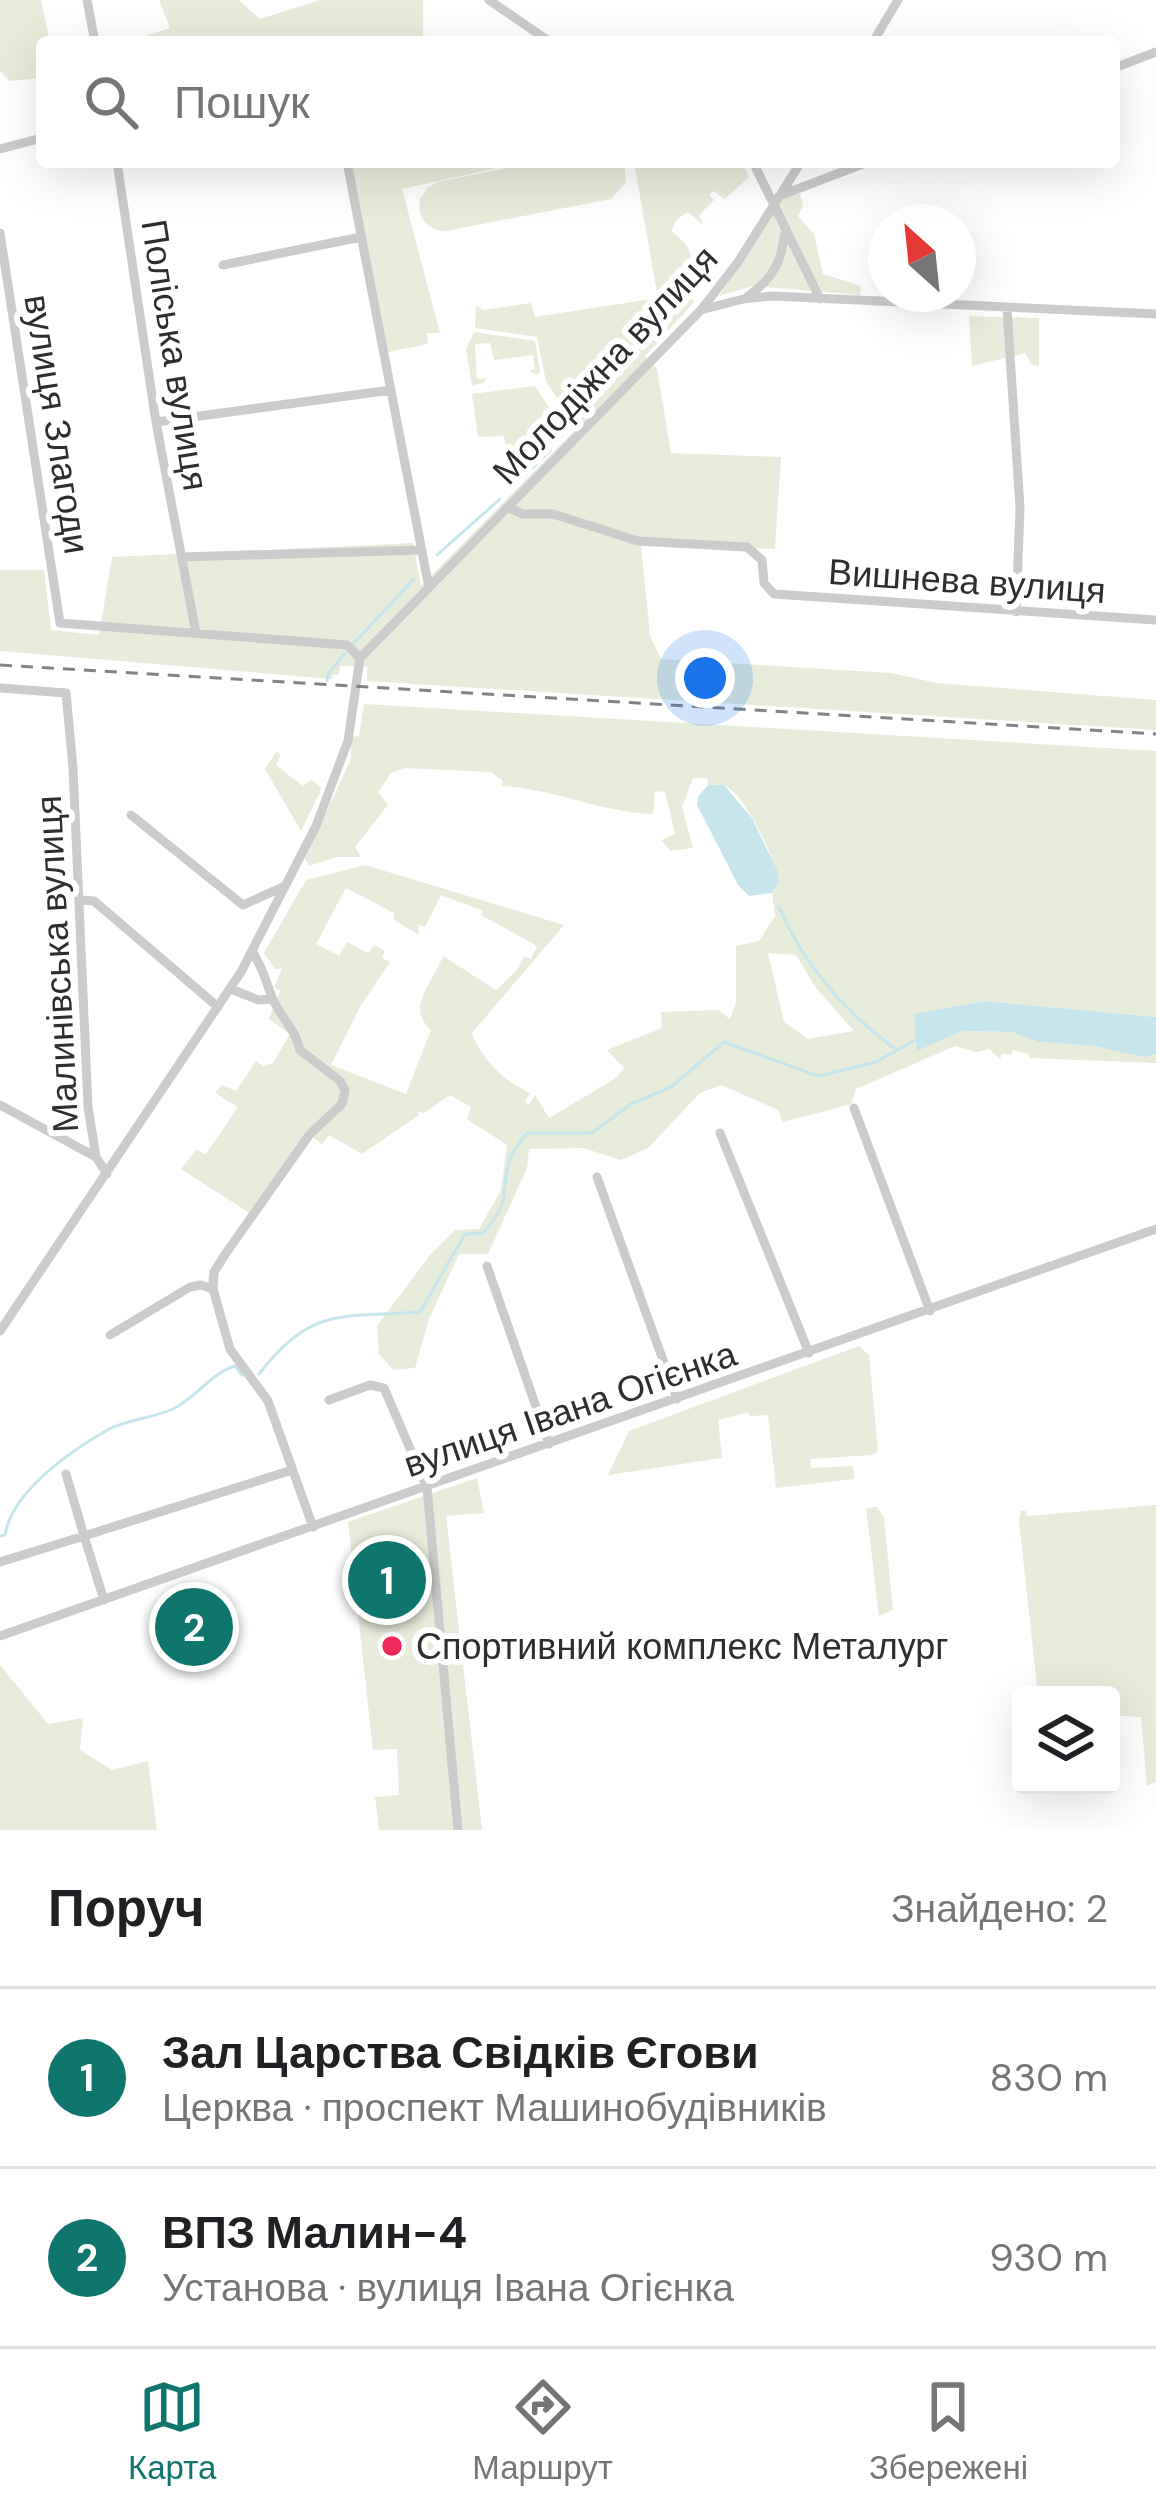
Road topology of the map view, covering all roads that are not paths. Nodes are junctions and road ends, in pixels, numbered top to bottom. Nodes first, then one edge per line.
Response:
1 (87, 0) edge
2 (490, 0) edge
3 (898, 0) edge
4 (94, 36) edge
5 (541, 36) edge
6 (877, 36) edge
7 (1156, 52) edge
8 (1120, 66) edge
9 (36, 140) edge
10 (0, 149) edge
11 (118, 168) edge
12 (348, 168) edge
13 (756, 168) edge
14 (796, 168) edge
15 (852, 168) edge
16 (779, 196) junction
17 (772, 207) junction
18 (784, 231) junction
19 (0, 233) edge
20 (361, 236) junction
21 (224, 265) dead end
22 (743, 298) junction
23 (820, 299) junction
24 (1007, 309) junction
25 (700, 310) junction
26 (1156, 314) edge
27 (391, 390) junction
28 (156, 422) junction
29 (509, 508) junction
30 (422, 550) junction
31 (182, 557) junction
32 (429, 588) junction
33 (1016, 612) junction
34 (1156, 620) edge
35 (196, 633) junction
36 (360, 658) junction
37 (0, 688) edge
38 (131, 815) dead end
39 (285, 886) junction
40 (80, 900) junction
41 (252, 951) junction
42 (231, 989) junction
43 (272, 998) junction
44 (218, 1007) junction
45 (0, 1105) edge
46 (854, 1108) dead end
47 (720, 1133) dead end
48 (96, 1157) junction
49 (106, 1174) junction
50 (597, 1177) dead end
51 (1156, 1229) edge
52 (487, 1266) dead end
53 (213, 1289) junction
54 (930, 1311) junction
55 (0, 1331) edge
56 (110, 1335) dead end
57 (809, 1353) junction
58 (677, 1399) junction
59 (328, 1400) dead end
60 (549, 1444) junction
61 (292, 1470) junction
62 (66, 1474) dead end
63 (427, 1488) junction
64 (313, 1527) junction
65 (84, 1536) junction
66 (0, 1562) edge
67 (104, 1600) junction
68 (0, 1636) edge
69 (458, 1830) edge

1 - 4 street
2 - 5 street
3 - 6 street
7 - 8 street
9 - 10 street
11 - 28 street, Поліська вулиця
12 - 20 street
13 - 17 street
14 - 16 street, Молодіжна вулиця
15 - 16 street
16 - 17 street, Молодіжна вулиця
17 - 18 street
17 - 25 street, Молодіжна вулиця
18 - 22 street
18 - 23 street
19 - 35 street, вулиця Злагоди
20 - 21 street
20 - 27 street
22 - 23 street
22 - 25 street
23 - 24 street
24 - 26 street
24 - 33 street
25 - 29 street, Молодіжна вулиця
27 - 28 street
27 - 30 street
28 - 31 street, Поліська вулиця
29 - 32 street, Молодіжна вулиця
29 - 33 street, Вишнева вулиця
30 - 31 street
30 - 32 street
31 - 35 street, Поліська вулиця
32 - 36 street, Молодіжна вулиця
33 - 34 street, Вишнева вулиця
35 - 36 street
36 - 39 street
37 - 40 street, Малинівська вулиця
38 - 39 street
39 - 41 street
40 - 44 street
40 - 48 street, Малинівська вулиця
41 - 42 street
41 - 43 street
42 - 43 street
42 - 44 street
43 - 53 street
44 - 49 street
45 - 48 street
46 - 54 street
47 - 57 street
48 - 49 street
49 - 55 street
50 - 58 street
51 - 54 street, вулиця Івана Огієнка
52 - 60 street
53 - 56 street
53 - 61 street
54 - 57 street, вулиця Івана Огієнка
57 - 58 street, вулиця Івана Огієнка
58 - 60 street, вулиця Івана Огієнка
59 - 63 street
60 - 63 street, вулиця Івана Огієнка
61 - 64 street
61 - 65 street
62 - 65 street
63 - 64 street, вулиця Івана Огієнка
63 - 69 street
64 - 67 street, вулиця Івана Огієнка
65 - 66 street
65 - 67 street
67 - 68 street, вулиця Івана Огієнка

